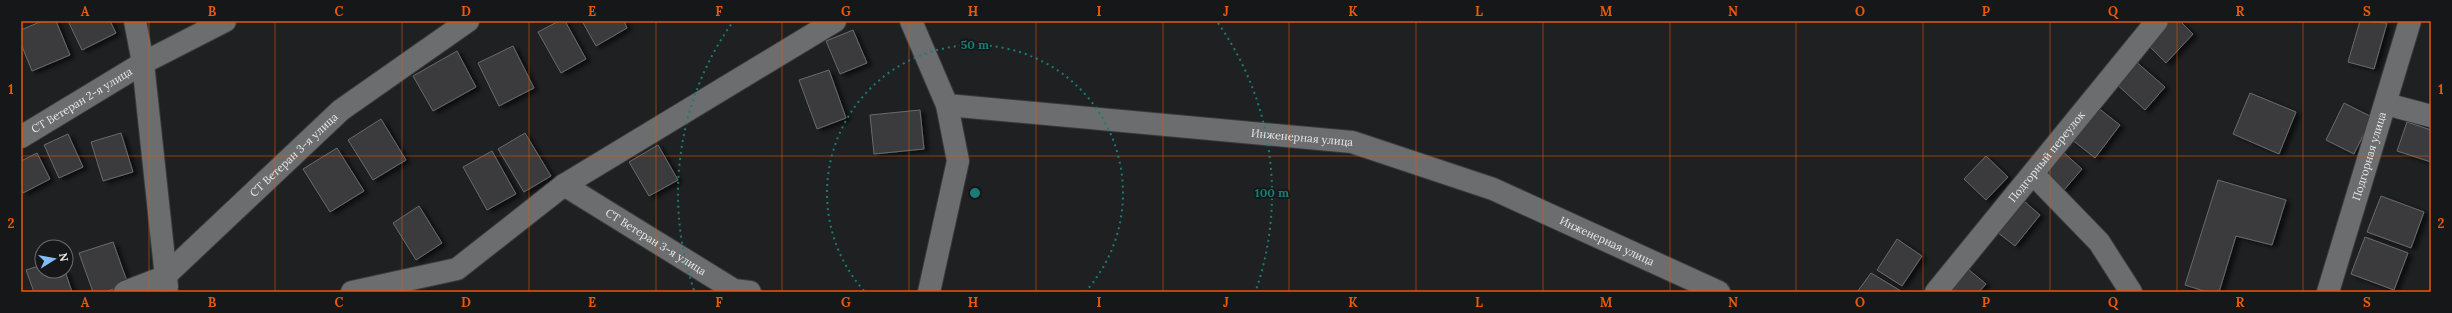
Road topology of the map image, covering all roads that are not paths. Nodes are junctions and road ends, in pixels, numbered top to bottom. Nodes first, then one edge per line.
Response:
1 (135, 21) edge
2 (225, 21) edge
3 (468, 21) edge
4 (836, 21) edge
5 (911, 21) edge
6 (2157, 21) edge
7 (2410, 21) edge
8 (143, 63) junction
9 (2386, 104) junction
10 (948, 105) junction
11 (2431, 116) edge
12 (21, 137) edge
13 (2034, 174) junction
14 (564, 185) junction
15 (166, 284) edge
16 (125, 292) edge
17 (352, 292) edge
18 (750, 292) edge
19 (929, 292) edge
20 (1719, 292) edge
21 (1936, 292) edge
22 (2132, 292) edge
23 (2328, 292) edge

1 - 8 street
2 - 8 street, СТ Ветеран 2-я улица
3 - 15 street, СТ Ветеран 3-я улица
4 - 14 street
5 - 10 street
6 - 13 street, Подгорный переулок
7 - 9 street, Подгорная улица
8 - 12 street, СТ Ветеран 2-я улица
8 - 15 street
9 - 11 street
9 - 23 street, Подгорная улица
10 - 19 street
10 - 20 street, Инженерная улица
13 - 21 street, Подгорный переулок
13 - 22 street
14 - 17 street
14 - 18 street, СТ Ветеран 3-я улица
15 - 16 street, СТ Ветеран 3-я улица

